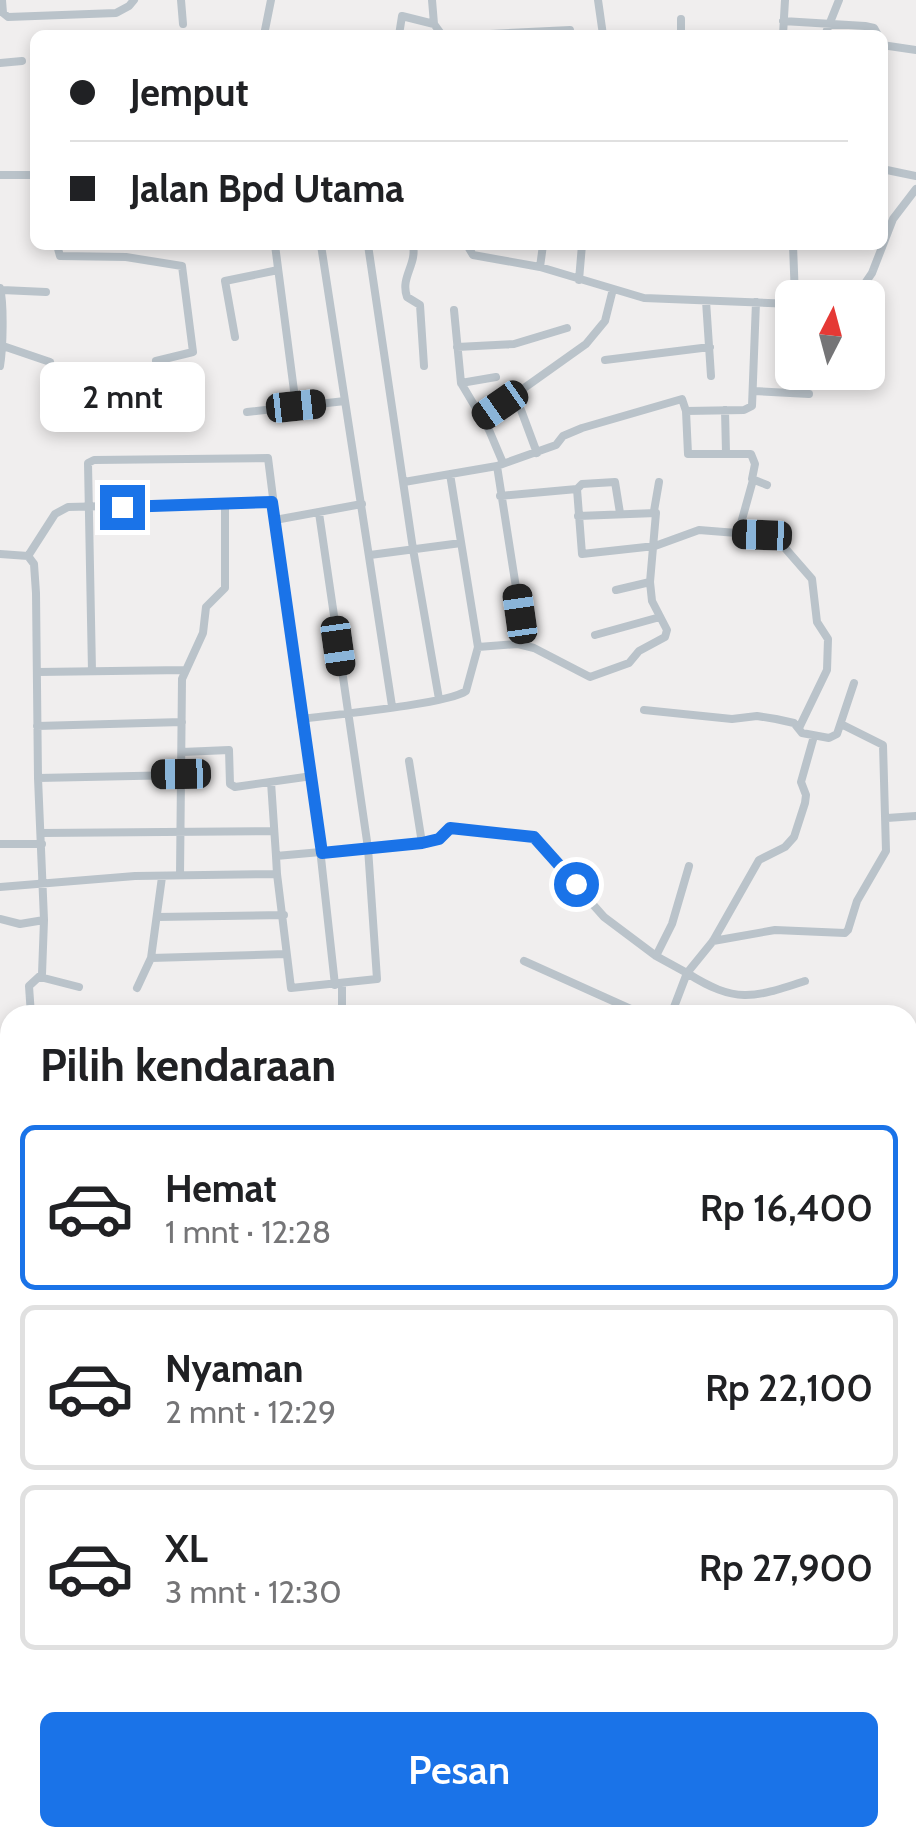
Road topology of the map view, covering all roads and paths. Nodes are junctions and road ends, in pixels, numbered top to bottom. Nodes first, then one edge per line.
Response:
1 (2, 0) edge
2 (134, 0) edge
3 (180, 0) edge
4 (271, 0) edge
5 (432, 0) edge
6 (598, 0) edge
7 (784, 0) edge
8 (839, 0) edge
9 (681, 19) dead end
10 (784, 22) junction
11 (183, 24) dead end
12 (434, 24) junction
13 (828, 24) junction
14 (265, 30) edge
15 (400, 30) edge
16 (438, 30) edge
17 (603, 30) edge
18 (681, 30) edge
19 (783, 30) edge
20 (826, 30) edge
21 (875, 30) edge
22 (888, 45) edge
23 (916, 50) edge
24 (22, 61) dead end
25 (0, 64) edge
26 (888, 170) edge
27 (0, 175) edge
28 (30, 176) edge
29 (916, 176) edge
30 (916, 189) edge
31 (888, 233) edge
32 (58, 250) edge
33 (276, 250) edge
34 (322, 250) edge
35 (369, 250) edge
36 (414, 250) edge
37 (469, 250) edge
38 (542, 250) edge
39 (582, 250) edge
40 (793, 250) edge
41 (881, 250) edge
42 (540, 267) junction
43 (278, 270) junction
44 (579, 280) junction
45 (794, 280) edge
46 (867, 280) edge
47 (1, 289) edge
48 (614, 290) junction
49 (46, 292) dead end
50 (706, 301) junction
51 (756, 302) junction
52 (775, 302) edge
53 (454, 310) dead end
54 (567, 328) dead end
55 (234, 337) dead end
56 (4, 346) junction
57 (457, 347) junction
58 (710, 347) junction
59 (605, 360) dead end
60 (50, 362) dead end
61 (156, 362) dead end
62 (0, 366) edge
63 (424, 366) dead end
64 (711, 376) dead end
65 (496, 377) dead end
66 (462, 383) junction
67 (754, 391) junction
68 (808, 394) dead end
69 (345, 401) junction
70 (296, 406) junction
71 (521, 410) dead end
72 (725, 410) junction
73 (686, 411) junction
74 (247, 412) dead end
75 (482, 418) junction
76 (726, 452) junction
77 (538, 453) junction
78 (500, 465) junction
79 (450, 474) junction
80 (753, 480) junction
81 (404, 482) junction
82 (658, 482) dead end
83 (767, 485) dead end
84 (577, 489) junction
85 (500, 496) junction
86 (272, 502) junction
87 (362, 504) junction
88 (225, 505) junction
89 (88, 508) junction
90 (654, 511) junction
91 (318, 513) junction
92 (620, 513) junction
93 (578, 516) junction
94 (275, 520) junction
95 (738, 534) junction
96 (460, 543) junction
97 (654, 546) junction
98 (413, 549) junction
99 (0, 554) edge
100 (370, 555) junction
101 (28, 556) junction
102 (650, 582) junction
103 (616, 590) dead end
104 (660, 617) junction
105 (594, 635) dead end
106 (518, 644) junction
107 (478, 647) junction
108 (92, 670) junction
109 (185, 670) junction
110 (38, 672) junction
111 (854, 683) dead end
112 (439, 699) junction
113 (392, 706) junction
114 (644, 710) dead end
115 (347, 713) junction
116 (301, 719) junction
117 (182, 722) junction
118 (841, 724) junction
119 (38, 726) junction
120 (799, 728) junction
121 (814, 736) junction
122 (182, 752) junction
123 (409, 761) dead end
124 (181, 774) junction
125 (312, 776) junction
126 (38, 778) junction
127 (272, 782) junction
128 (916, 816) edge
129 (887, 818) junction
130 (181, 830) junction
131 (274, 831) junction
132 (42, 833) junction
133 (422, 843) junction
134 (0, 844) edge
135 (42, 844) junction
136 (368, 848) junction
137 (322, 853) junction
138 (276, 856) junction
139 (689, 866) dead end
140 (277, 874) junction
141 (180, 875) junction
142 (162, 877) junction
143 (41, 885) junction
144 (0, 887) edge
145 (284, 915) junction
146 (157, 917) junction
147 (0, 919) edge
148 (44, 920) junction
149 (713, 941) junction
150 (286, 954) junction
151 (656, 956) junction
152 (151, 958) junction
153 (524, 961) dead end
154 (687, 973) junction
155 (40, 977) junction
156 (805, 981) dead end
157 (338, 984) junction
158 (79, 986) dead end
159 (136, 988) dead end
160 (30, 1005) edge
161 (341, 1005) edge
162 (622, 1005) edge
163 (675, 1005) edge

1 - 2 street
3 - 11 street
4 - 14 street
5 - 12 street
6 - 17 street
7 - 10 street
8 - 13 street
9 - 18 street
10 - 13 street
10 - 19 street
12 - 15 street
12 - 16 street
13 - 20 street
13 - 21 street
22 - 23 street
24 - 25 street
26 - 29 street
27 - 28 street
30 - 31 street
32 - 61 street
33 - 43 street
34 - 69 street
35 - 81 street
36 - 63 street
37 - 42 street
38 - 42 street
39 - 44 street
40 - 45 street
41 - 46 street
42 - 44 street
43 - 55 street
43 - 70 street
44 - 48 street
47 - 49 street
47 - 56 street
48 - 50 street
48 - 75 street
50 - 51 street
50 - 58 street
51 - 52 street
51 - 67 street
53 - 57 street
54 - 57 street
56 - 60 street
56 - 62 street
57 - 66 street
58 - 59 street
58 - 64 street
65 - 66 street
66 - 75 street
67 - 68 street
67 - 72 street
69 - 70 street
69 - 87 street
70 - 74 street
71 - 77 street
72 - 73 street
72 - 76 street
73 - 76 street
73 - 77 street
75 - 78 street
76 - 80 street
77 - 78 street
78 - 79 street
78 - 85 street
79 - 81 street
79 - 96 street
80 - 83 street
80 - 95 street
81 - 98 street
82 - 90 street
84 - 85 street
84 - 92 street
84 - 93 street
85 - 106 street
86 - 88 street
86 - 89 street
86 - 94 street
87 - 91 street
87 - 100 street
88 - 89 street
88 - 109 street
89 - 101 street
89 - 108 street
90 - 92 street
90 - 97 street
91 - 94 street
91 - 115 street
92 - 93 street
93 - 97 street
94 - 116 street
95 - 97 street
95 - 120 street
96 - 98 street
96 - 107 street
97 - 102 street
98 - 100 street
98 - 112 street
99 - 101 street
100 - 113 street
101 - 110 street
102 - 103 street
102 - 104 street
104 - 105 street
104 - 106 street
106 - 107 street
107 - 112 street
108 - 109 street
108 - 110 street
109 - 117 street
110 - 119 street
111 - 118 street
112 - 113 street
113 - 115 street
114 - 120 street
115 - 116 street
115 - 136 street
116 - 125 street
117 - 119 street
117 - 122 street
118 - 121 street
118 - 129 street
119 - 126 street
120 - 121 street
121 - 149 street
122 - 124 street
122 - 127 street
123 - 133 street
124 - 126 street
124 - 130 street
125 - 127 street
125 - 137 street
126 - 132 street
127 - 131 street
128 - 129 street
129 - 149 street
130 - 131 street
130 - 132 street
130 - 141 street
131 - 138 street
132 - 135 street
133 - 136 street
133 - 151 street
134 - 135 street
135 - 143 street
136 - 137 street
136 - 157 street
137 - 138 street
137 - 157 street
138 - 140 street
139 - 151 street
140 - 141 street
140 - 145 street
141 - 142 street
142 - 143 street
142 - 146 street
143 - 144 street
143 - 148 street
145 - 146 street
145 - 150 street
146 - 152 street
147 - 148 street
148 - 155 street
149 - 154 street
150 - 152 street
150 - 157 street
151 - 154 street
152 - 159 street
153 - 162 street
154 - 156 street
154 - 163 street
155 - 158 street
155 - 160 street
157 - 161 street

